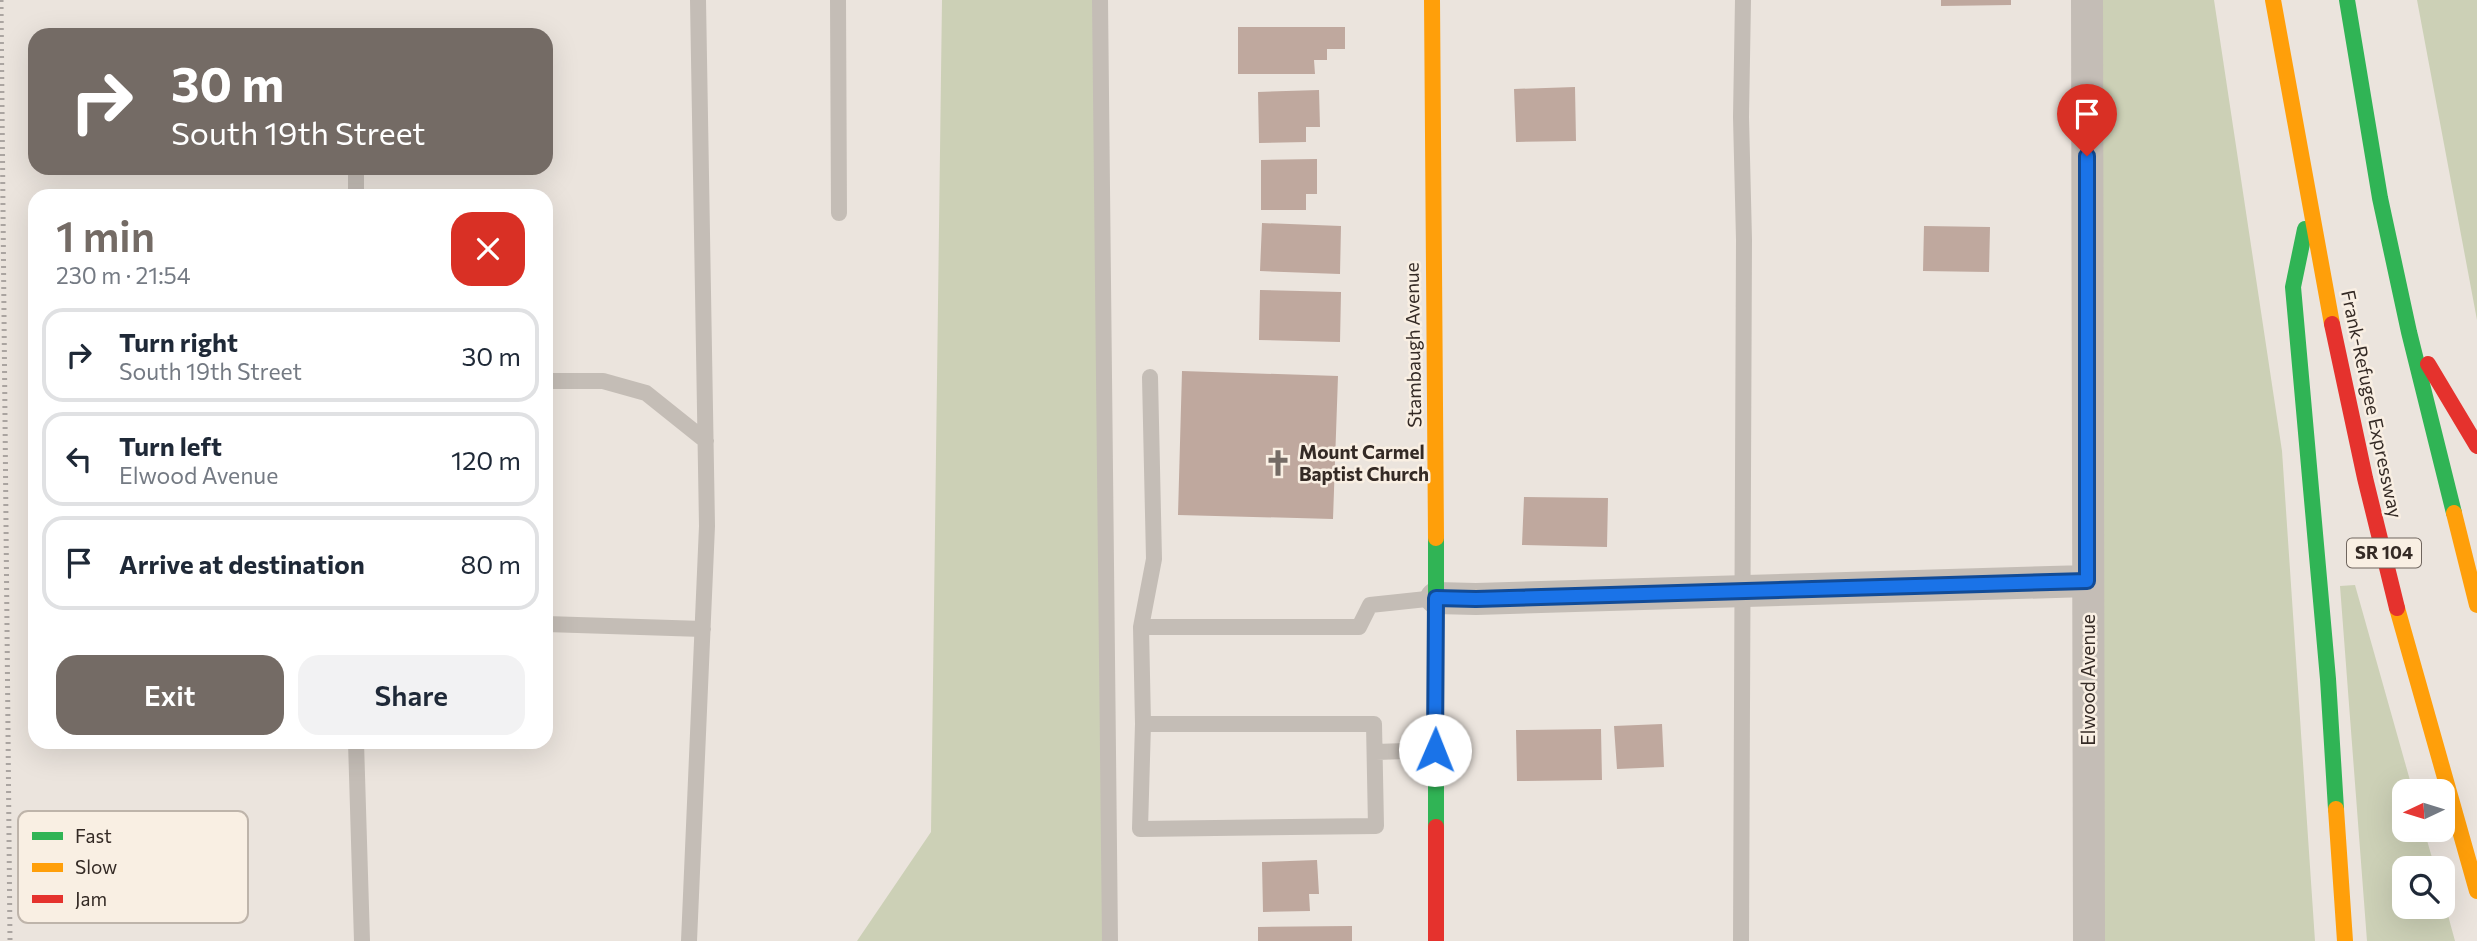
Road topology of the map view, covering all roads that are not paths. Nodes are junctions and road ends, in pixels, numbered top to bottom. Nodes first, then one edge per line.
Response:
1 (698, 0) edge
2 (838, 0) edge
3 (1100, 0) edge
4 (1432, 0) edge
5 (1743, 0) edge
6 (2087, 0) edge
7 (2273, 0) edge
8 (2347, 0) edge
9 (2309, 209) junction
10 (839, 213) dead end
11 (2409, 332) junction
12 (1150, 377) dead end
13 (553, 381) edge
14 (706, 441) junction
15 (2477, 446) edge
16 (2087, 581) junction
17 (1741, 590) junction
18 (1436, 598) junction
19 (2477, 605) edge
20 (553, 624) edge
21 (1141, 627) junction
22 (703, 629) junction
23 (1143, 724) junction
24 (356, 749) edge
25 (1435, 750) junction
26 (1376, 752) junction
27 (2477, 891) edge
28 (362, 941) edge
29 (689, 941) edge
30 (1110, 941) edge
31 (1436, 941) edge
32 (1741, 941) edge
33 (2089, 941) edge
34 (2345, 941) edge

1 - 14 lane
2 - 10 lane
3 - 30 lane
4 - 18 main road, Stambaugh Avenue
5 - 17 lane
6 - 16 street, Elwood Avenue
7 - 9 main road, Frank-Refugee Expressway / SR 104
8 - 11 main road
9 - 27 main road, Frank-Refugee Expressway / SR 104
9 - 34 main road
11 - 15 main road
11 - 19 main road
12 - 21 lane
13 - 14 lane
14 - 22 lane
16 - 17 street
16 - 33 street, Elwood Avenue
17 - 18 street
17 - 32 lane
18 - 21 lane
18 - 25 main road, Stambaugh Avenue
20 - 22 lane
21 - 23 lane
22 - 29 lane
23 - 26 lane
23 - 26 lane
24 - 28 lane
25 - 26 lane
25 - 31 main road, Stambaugh Avenue

